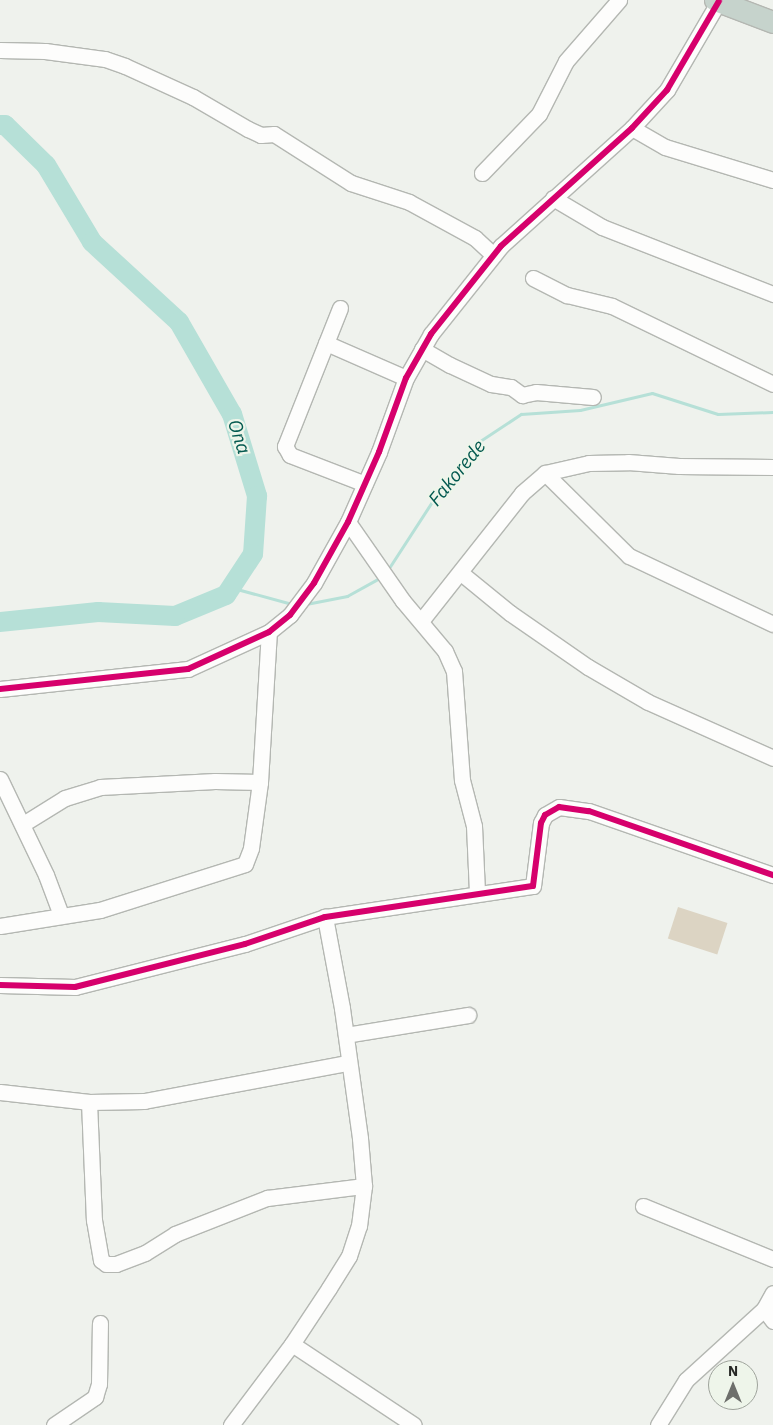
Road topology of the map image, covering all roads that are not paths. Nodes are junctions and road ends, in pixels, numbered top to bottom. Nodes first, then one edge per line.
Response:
1 (619, 0) edge
2 (727, 2) edge
3 (773, 22) edge
4 (0, 50) edge
5 (632, 128) junction
6 (482, 173) dead end
7 (773, 180) edge
8 (553, 198) junction
9 (493, 255) junction
10 (533, 278) dead end
11 (773, 294) edge
12 (340, 308) dead end
13 (326, 343) junction
14 (422, 349) junction
15 (406, 378) junction
16 (773, 384) edge
17 (594, 397) dead end
18 (773, 467) edge
19 (544, 473) junction
20 (365, 484) junction
21 (348, 522) junction
22 (462, 573) junction
23 (421, 621) junction
24 (773, 624) edge
25 (269, 632) junction
26 (0, 689) edge
27 (773, 758) edge
28 (0, 779) edge
29 (260, 782) junction
30 (23, 824) junction
31 (773, 874) edge
32 (477, 893) junction
33 (61, 915) junction
34 (325, 917) junction
35 (0, 926) edge
36 (0, 985) edge
37 (468, 1015) dead end
38 (346, 1035) junction
39 (347, 1063) junction
40 (0, 1092) edge
41 (89, 1102) junction
42 (364, 1186) junction
43 (643, 1206) dead end
44 (773, 1259) edge
45 (773, 1293) edge
46 (768, 1315) edge
47 (100, 1323) dead end
48 (292, 1344) junction
49 (54, 1425) edge
50 (231, 1425) edge
51 (414, 1425) edge
52 (658, 1425) edge

1 - 6 street
2 - 3 highway
2 - 5 street
4 - 9 street
5 - 7 street
5 - 8 street
8 - 9 street
8 - 11 street
9 - 14 street
10 - 16 street
12 - 13 street
13 - 15 street
13 - 20 street
14 - 15 street
14 - 17 street
15 - 20 street
18 - 19 street
19 - 22 street
19 - 24 street
20 - 21 street
21 - 23 street
21 - 25 street
22 - 23 street
22 - 27 street
23 - 32 street
25 - 26 street
25 - 29 street
28 - 30 street
29 - 30 street
29 - 33 street
30 - 33 street
31 - 32 street
32 - 34 street
33 - 35 street
34 - 36 street
34 - 38 street
37 - 38 street
38 - 39 street
39 - 41 street
39 - 42 street
40 - 41 street
41 - 42 street
42 - 48 street
43 - 44 street
45 - 46 street
46 - 52 street
47 - 49 street
48 - 50 street
48 - 51 street

